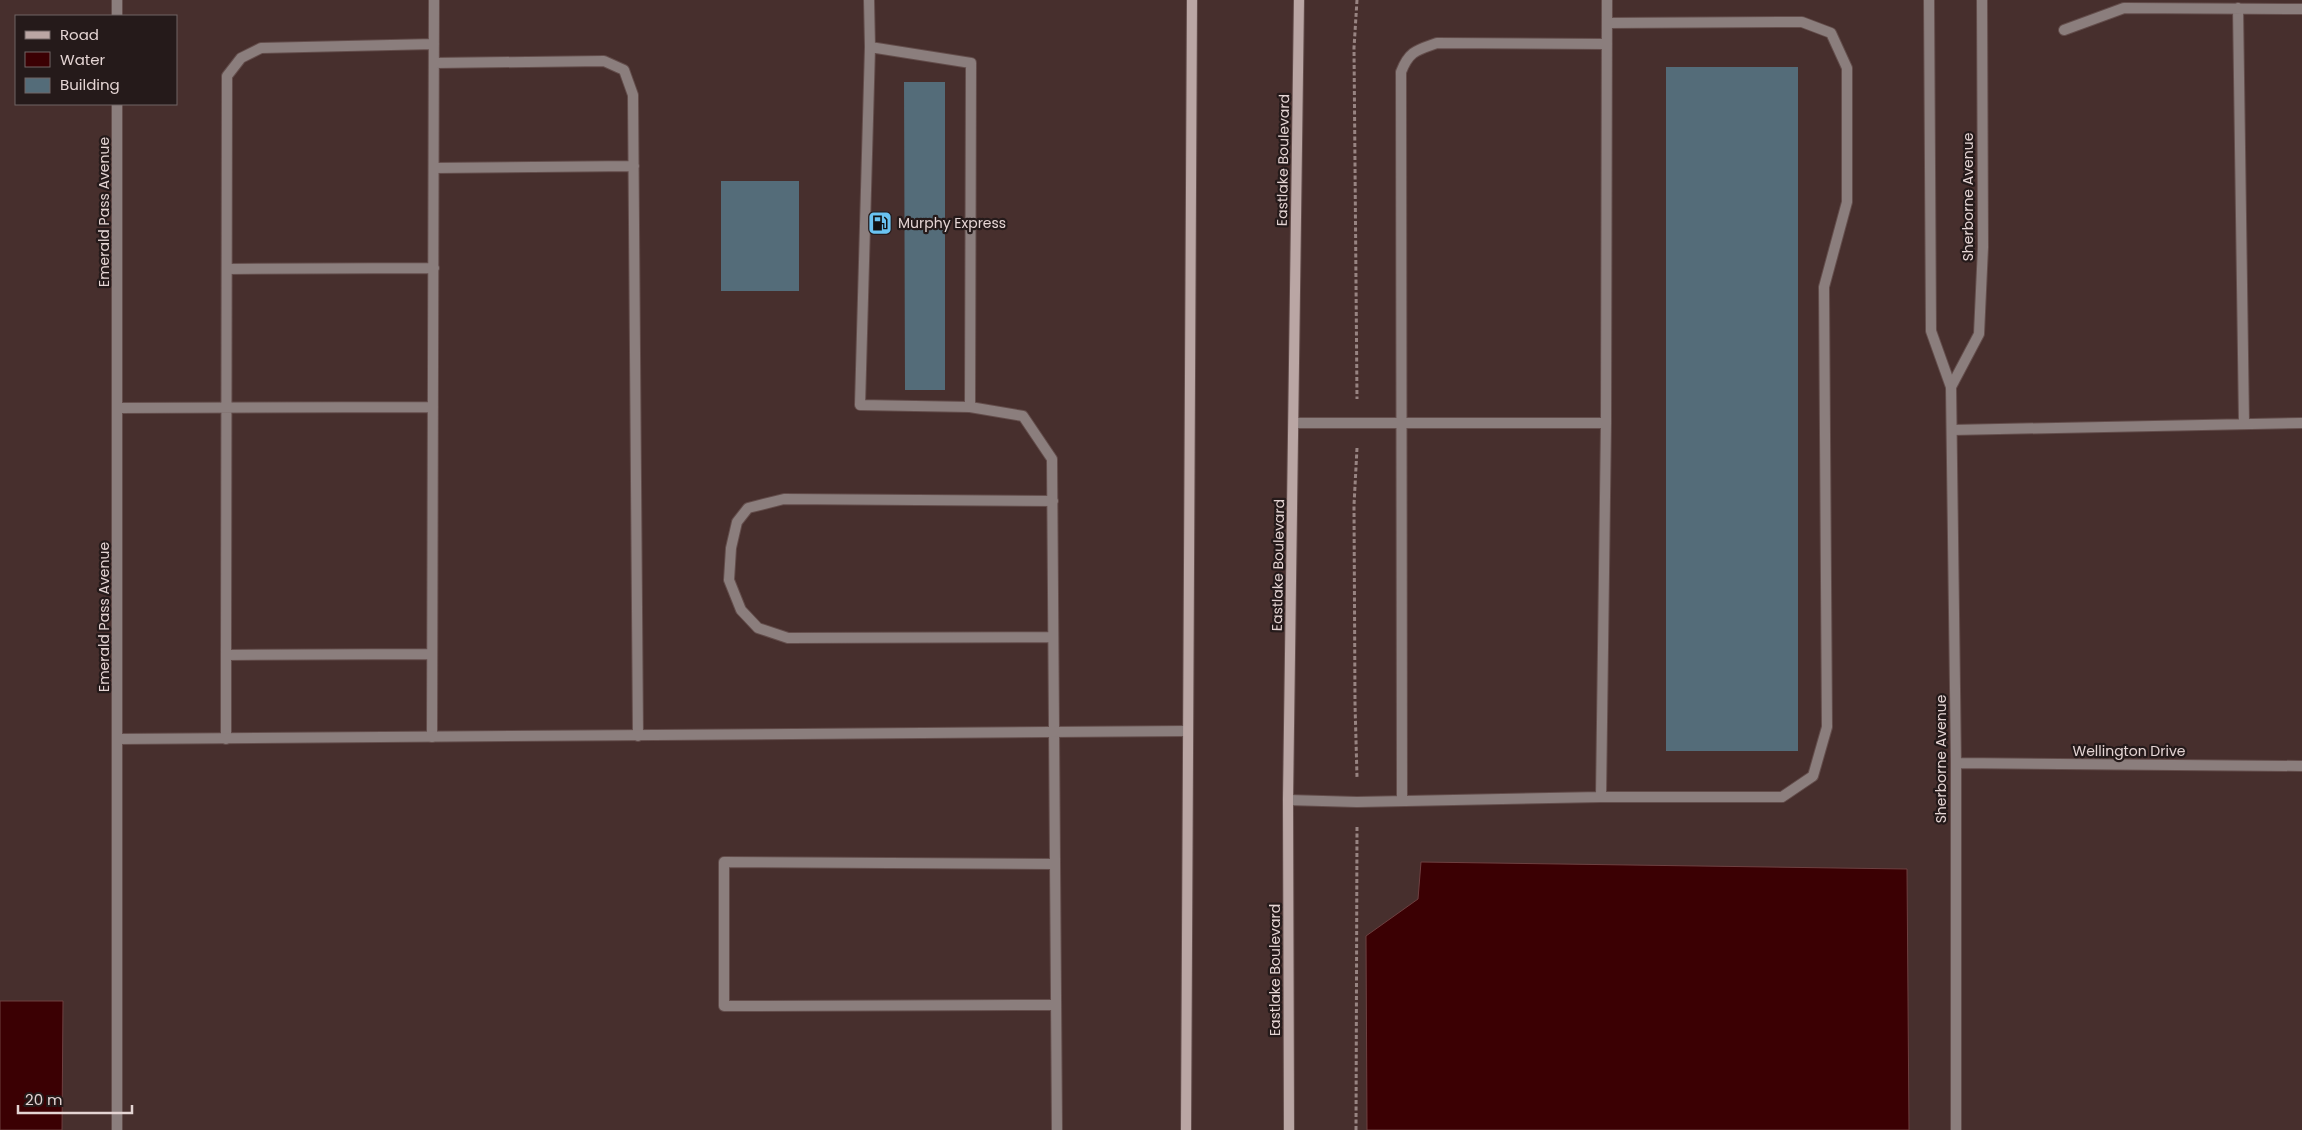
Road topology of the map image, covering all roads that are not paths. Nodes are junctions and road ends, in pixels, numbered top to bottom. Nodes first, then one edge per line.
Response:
1 (117, 0) edge
2 (434, 0) edge
3 (869, 0) edge
4 (1192, 0) edge
5 (1299, 0) edge
6 (1607, 0) edge
7 (1929, 0) edge
8 (1982, 0) edge
9 (2238, 8) junction
10 (2302, 9) edge
11 (117, 15) edge
12 (1607, 23) junction
13 (2064, 30) dead end
14 (434, 44) junction
15 (1607, 44) junction
16 (870, 47) junction
17 (434, 63) junction
18 (117, 105) edge
19 (634, 166) junction
20 (434, 168) junction
21 (434, 268) junction
22 (227, 269) junction
23 (1951, 387) junction
24 (227, 407) junction
25 (433, 407) junction
26 (970, 407) junction
27 (117, 408) junction
28 (1294, 423) junction
29 (1400, 423) junction
30 (1606, 423) junction
31 (2244, 423) junction
32 (2302, 423) edge
33 (1952, 430) junction
34 (1053, 501) junction
35 (1053, 637) junction
36 (432, 654) junction
37 (226, 655) junction
38 (1187, 731) junction
39 (1054, 732) junction
40 (638, 736) junction
41 (432, 737) junction
42 (117, 739) junction
43 (226, 739) junction
44 (1956, 763) junction
45 (2302, 766) edge
46 (1601, 797) junction
47 (1288, 800) junction
48 (1402, 801) junction
49 (1055, 864) junction
50 (1056, 1005) junction
51 (117, 1130) edge
52 (1057, 1130) edge
53 (1186, 1130) edge
54 (1289, 1130) edge
55 (1956, 1130) edge

1 - 11 street
2 - 14 street
3 - 16 street
4 - 38 main road
5 - 28 main road, Eastlake Boulevard
6 - 12 street
7 - 23 street, Sherborne Avenue
8 - 23 street, Sherborne Avenue
9 - 10 street
9 - 13 street
9 - 31 street
12 - 15 street
12 - 46 street
14 - 17 street
14 - 22 street
15 - 29 street
15 - 30 street
16 - 26 street
16 - 26 street
17 - 19 street
17 - 20 street
18 - 27 street, Emerald Pass Avenue
19 - 20 street
19 - 40 street
20 - 21 street
21 - 22 street
21 - 25 street
22 - 24 street
23 - 33 street, Sherborne Avenue
24 - 25 street
24 - 27 street
24 - 37 street
25 - 36 street
26 - 34 street
27 - 42 street, Emerald Pass Avenue
28 - 29 street
28 - 47 main road, Eastlake Boulevard
29 - 30 street
29 - 48 street
30 - 46 street
31 - 32 street
31 - 33 street
33 - 44 street, Sherborne Avenue
34 - 35 street
34 - 35 street
35 - 39 street
36 - 37 street
36 - 41 street
37 - 43 street
38 - 39 street
38 - 53 main road
39 - 40 street
39 - 49 street
40 - 41 street
41 - 43 street
42 - 43 street
42 - 51 street, Emerald Pass Avenue
44 - 45 street, Wellington Drive
44 - 55 street, Sherborne Avenue
46 - 48 street
47 - 48 street
47 - 54 main road, Eastlake Boulevard
49 - 50 street
49 - 50 street
50 - 52 street

